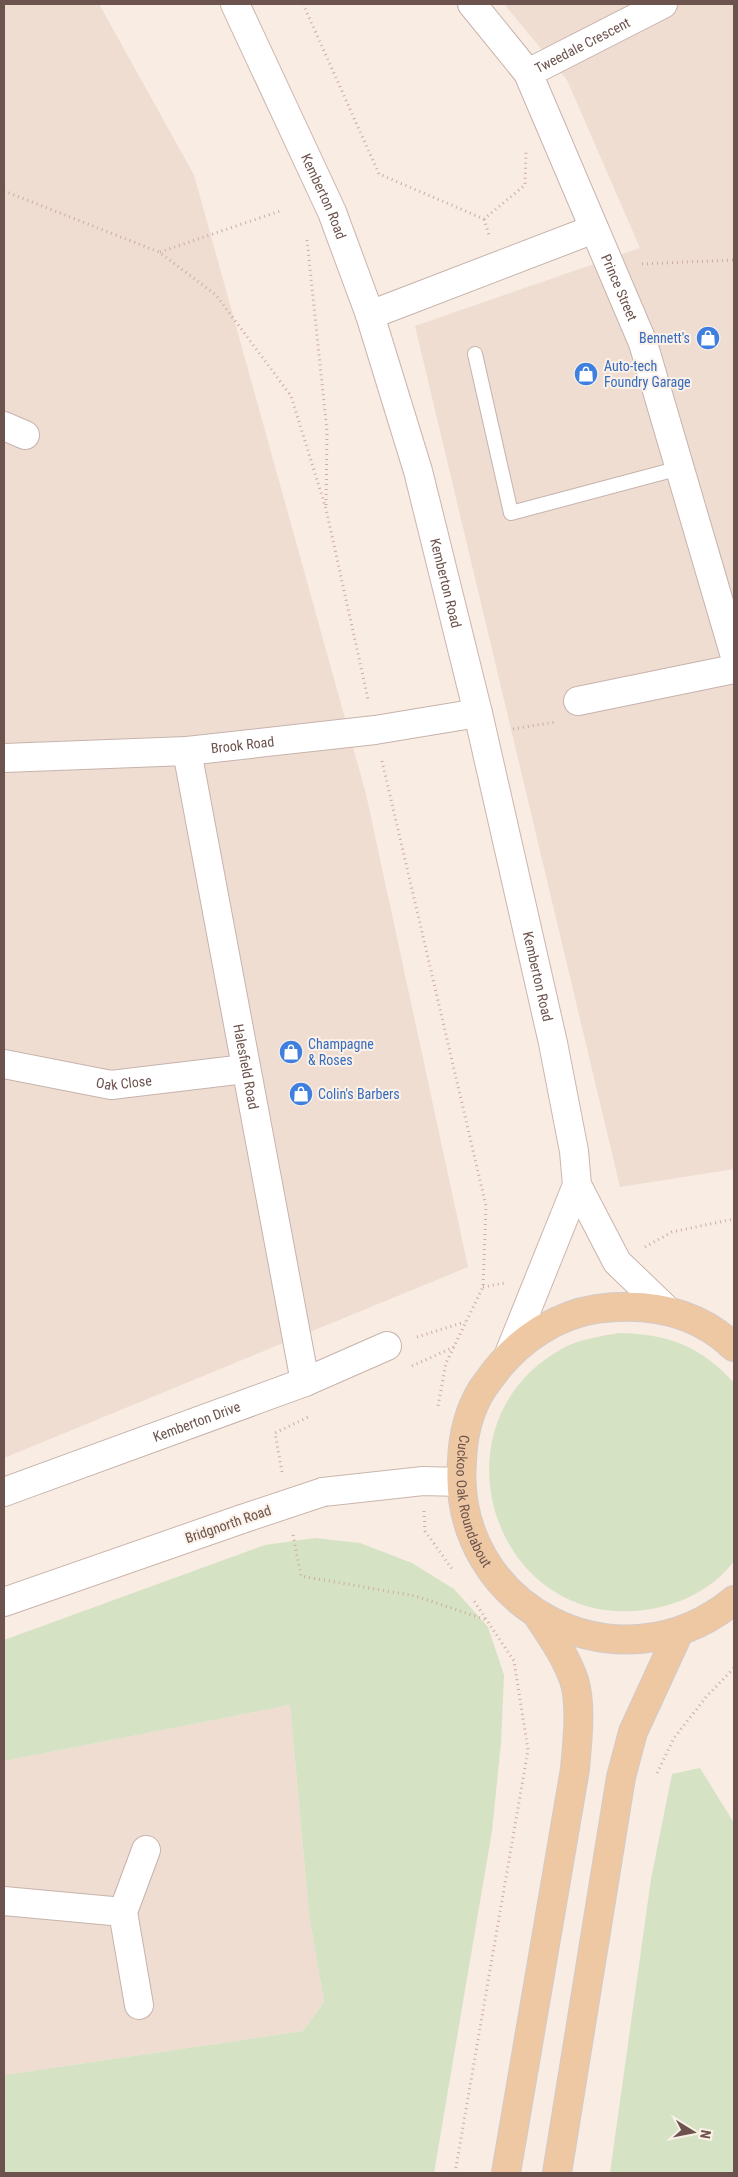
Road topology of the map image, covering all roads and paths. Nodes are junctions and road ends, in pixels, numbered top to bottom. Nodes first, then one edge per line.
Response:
1 (235, 4) edge
2 (303, 4) edge
3 (472, 4) edge
4 (664, 4) edge
5 (528, 73) junction
6 (526, 148) dead end
7 (4, 191) edge
8 (280, 212) dead end
9 (594, 229) junction
10 (306, 234) dead end
11 (159, 252) junction
12 (734, 260) edge
13 (610, 266) junction
14 (370, 316) junction
15 (475, 354) dead end
16 (680, 468) junction
17 (326, 509) junction
18 (734, 653) edge
19 (734, 669) edge
20 (578, 701) joint
21 (481, 724) junction
22 (375, 730) junction
23 (187, 751) junction
24 (4, 758) edge
25 (4, 1064) edge
26 (245, 1069) junction
27 (577, 1185) junction
28 (667, 1310) junction
29 (466, 1322) dead end
30 (730, 1339) edge
31 (387, 1346) joint
32 (509, 1354) junction
33 (306, 1382) junction
34 (460, 1482) junction
35 (4, 1492) edge
36 (734, 1600) edge
37 (4, 1602) edge
38 (537, 1615) junction
39 (679, 1632) junction
40 (734, 1668) edge
41 (655, 1777) dead end
42 (146, 1850) dead end
43 (4, 1901) edge
44 (123, 1912) junction
45 (139, 2005) dead end
46 (506, 2173) edge
47 (557, 2173) edge

1 - 14 street, Kemberton Road
2 - 6 path
3 - 5 street, Prince Street
4 - 5 street, Tweedale Crescent
5 - 9 street, Prince Street
7 - 11 path
8 - 11 path
9 - 13 street, Prince Street
9 - 14 street
10 - 17 path
11 - 17 path
12 - 13 path
13 - 16 street, Prince Street
14 - 21 street, Kemberton Road
15 - 16 lane
16 - 18 street, Prince Street
17 - 22 path
19 - 20 street
20 - 21 path
21 - 22 street, Brook Road
21 - 27 street, Kemberton Road
22 - 23 street, Brook Road
23 - 24 street, Brook Road
23 - 26 street, Halesfield Road
25 - 26 street, Oak Close
26 - 33 street, Halesfield Road
27 - 28 street, Kemberton Road
27 - 32 street, Kemberton Road
28 - 30 main road, Cuckoo Oak Roundabout
28 - 32 main road, Cuckoo Oak Roundabout
29 - 31 path
31 - 33 street, Kemberton Drive
32 - 34 main road, Cuckoo Oak Roundabout
33 - 35 street, Kemberton Drive
34 - 37 street, Bridgnorth Road, bridge
34 - 38 main road, Cuckoo Oak Roundabout
36 - 39 main road, Cuckoo Oak Roundabout
38 - 39 main road, Cuckoo Oak Roundabout
38 - 46 main road
39 - 47 main road
40 - 41 path
42 - 44 street
43 - 44 street
44 - 45 street

